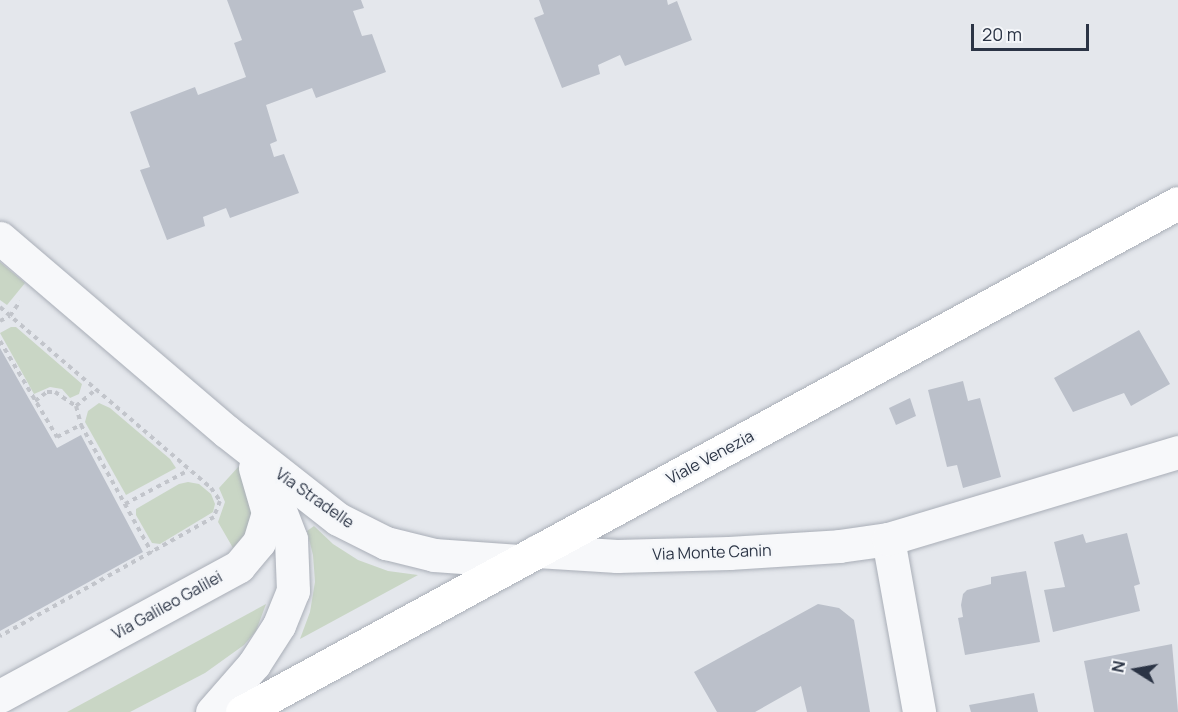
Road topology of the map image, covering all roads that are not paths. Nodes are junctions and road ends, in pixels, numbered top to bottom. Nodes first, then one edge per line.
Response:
1 (1178, 203) edge
2 (0, 238) edge
3 (226, 431) junction
4 (1178, 452) edge
5 (255, 468) junction
6 (888, 539) junction
7 (528, 556) junction
8 (0, 696) edge
9 (212, 712) edge
10 (242, 712) edge
11 (919, 712) edge

1 - 7 main road, Viale Venezia
2 - 3 street, Via Stradelle
3 - 5 street, Via Stradelle
3 - 7 street, Via Stradelle
4 - 6 street, Via Monte Canin
5 - 8 street, Via Galileo Galilei
5 - 9 street, Via Stradelle
6 - 7 street, Via Monte Canin
6 - 11 street
7 - 10 main road, Viale Venezia

